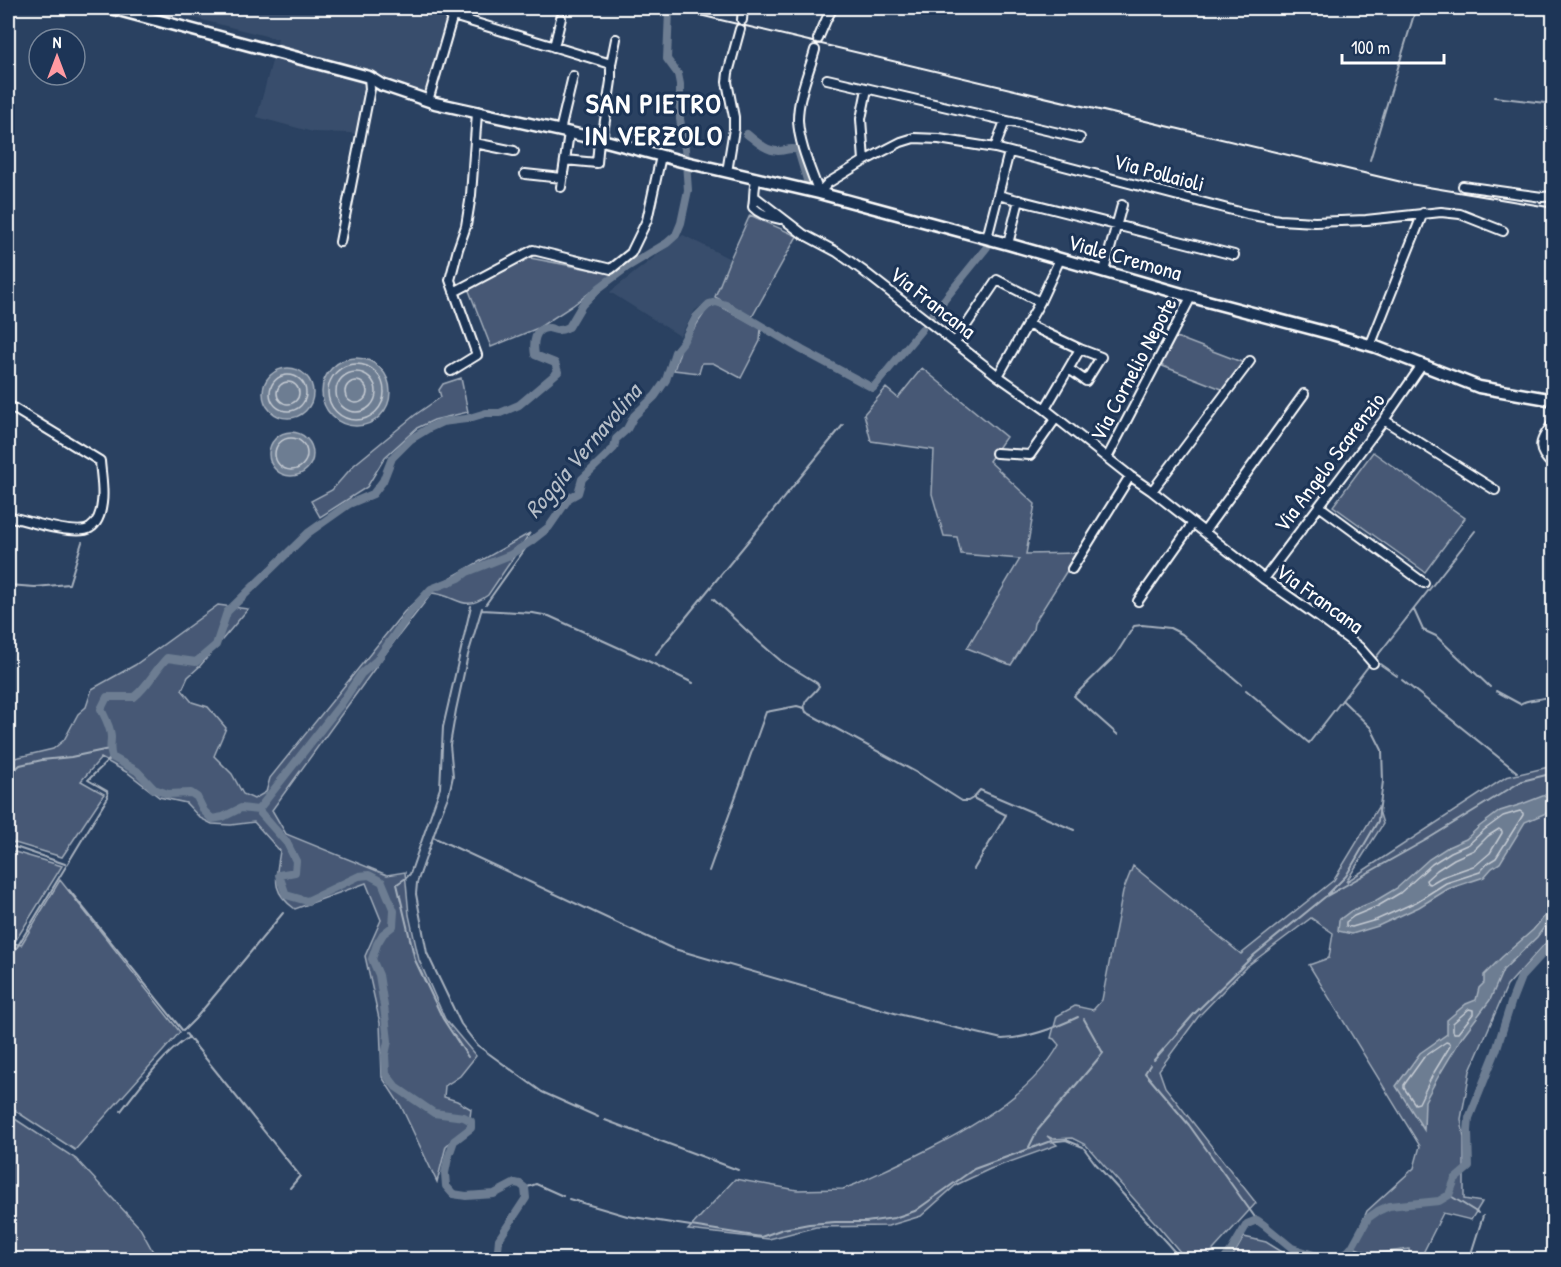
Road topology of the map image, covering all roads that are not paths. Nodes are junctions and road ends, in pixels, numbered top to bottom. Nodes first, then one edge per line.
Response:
1 (111, 8) edge
2 (743, 8) edge
3 (833, 8) edge
4 (454, 12) edge
5 (561, 18) dead end
6 (742, 20) dead end
7 (740, 29) dead end
8 (616, 39) dead end
9 (818, 39) dead end
10 (554, 47) junction
11 (815, 50) dead end
12 (611, 64) junction
13 (573, 76) dead end
14 (369, 77) junction
15 (827, 80) dead end
16 (867, 89) junction
17 (428, 100) junction
18 (477, 113) junction
19 (1005, 121) junction
20 (565, 132) junction
21 (1080, 138) dead end
22 (600, 140) junction
23 (475, 143) junction
24 (995, 148) junction
25 (514, 151) dead end
26 (1009, 152) junction
27 (660, 156) junction
28 (565, 160) junction
29 (864, 161) junction
30 (727, 172) junction
31 (525, 174) dead end
32 (562, 178) junction
33 (757, 178) junction
34 (1463, 186) dead end
35 (561, 188) dead end
36 (819, 193) junction
37 (998, 195) junction
38 (1554, 196) edge
39 (755, 197) junction
40 (1019, 200) junction
41 (1122, 205) dead end
42 (1423, 213) junction
43 (784, 220) junction
44 (1116, 225) junction
45 (1503, 231) dead end
46 (987, 238) junction
47 (340, 242) dead end
48 (1008, 244) junction
49 (1234, 255) dead end
50 (1060, 259) junction
51 (1104, 272) junction
52 (454, 292) junction
53 (1191, 297) junction
54 (1040, 302) junction
55 (1027, 324) junction
56 (955, 342) junction
57 (1370, 346) junction
58 (1080, 348) junction
59 (1250, 361) dead end
60 (1422, 365) junction
61 (1069, 369) junction
62 (451, 371) dead end
63 (998, 376) junction
64 (1304, 394) dead end
65 (1554, 400) edge
66 (8, 405) edge
67 (1045, 409) junction
68 (1056, 418) junction
69 (1384, 420) junction
70 (1554, 422) edge
71 (996, 453) dead end
72 (1107, 458) junction
73 (1554, 466) edge
74 (1130, 476) junction
75 (1495, 490) dead end
76 (1152, 491) junction
77 (1319, 506) junction
78 (8, 516) edge
79 (1193, 523) junction
80 (1204, 532) junction
81 (1072, 569) dead end
82 (1264, 579) junction
83 (1424, 583) dead end
84 (1138, 602) dead end
85 (1373, 663) dead end

1 - 14 main road, Viale Cremona
2 - 6 street
3 - 9 street
4 - 10 street
4 - 17 street
5 - 10 street
7 - 30 street
8 - 12 street
10 - 12 street
11 - 36 street
12 - 22 street
13 - 20 street
14 - 17 main road, Viale Cremona
14 - 47 street
15 - 16 street
16 - 19 street
16 - 29 street
17 - 18 main road, Viale Cremona
18 - 20 main road, Viale Cremona
18 - 23 street
19 - 21 street
19 - 24 street
20 - 22 main road, Viale Cremona
20 - 28 street
22 - 27 main road, Viale Cremona
22 - 28 street
23 - 25 street
23 - 52 street
24 - 26 street, Via Pollaioli
24 - 29 street, Via Pollaioli
26 - 37 street
26 - 42 street, Via Pollaioli
27 - 30 main road, Viale Cremona
27 - 52 street
28 - 32 street
29 - 36 street, Via Pollaioli
30 - 33 main road, Viale Cremona
31 - 32 street
32 - 35 street
33 - 36 main road, Viale Cremona
33 - 39 street, Via Francana
34 - 38 street
36 - 46 main road, Viale Cremona
37 - 40 street
37 - 46 street
39 - 43 street, Via Francana
39 - 43 street, Via Francana
40 - 44 street
40 - 48 street
41 - 44 street
42 - 45 street, Via Pollaioli
42 - 57 street
43 - 56 street, Via Francana
44 - 49 street
44 - 51 street
46 - 48 main road, Viale Cremona
48 - 50 main road, Viale Cremona
50 - 51 main road, Viale Cremona
50 - 54 street
51 - 53 main road, Viale Cremona
52 - 62 street
53 - 57 main road, Viale Cremona
53 - 72 street, Via Cornelio Nepote
54 - 55 street
54 - 56 street
55 - 58 street
55 - 63 street
56 - 63 street, Via Francana
57 - 60 main road, Viale Cremona
58 - 61 street
58 - 61 street
59 - 76 street
60 - 65 main road, Viale Cremona
60 - 69 street, Via Angelo Scarenzio
61 - 67 street
63 - 67 street, Via Francana
64 - 80 street
66 - 78 street
67 - 68 street, Via Francana
68 - 71 street
68 - 72 street, Via Francana
69 - 75 street
69 - 77 street, Via Angelo Scarenzio
70 - 73 street
72 - 74 street, Via Francana
74 - 76 street, Via Francana
74 - 81 street
76 - 79 street, Via Francana
77 - 82 street, Via Angelo Scarenzio
77 - 83 street
79 - 80 street, Via Francana
79 - 84 street
80 - 82 street, Via Francana
82 - 85 street, Via Francana

